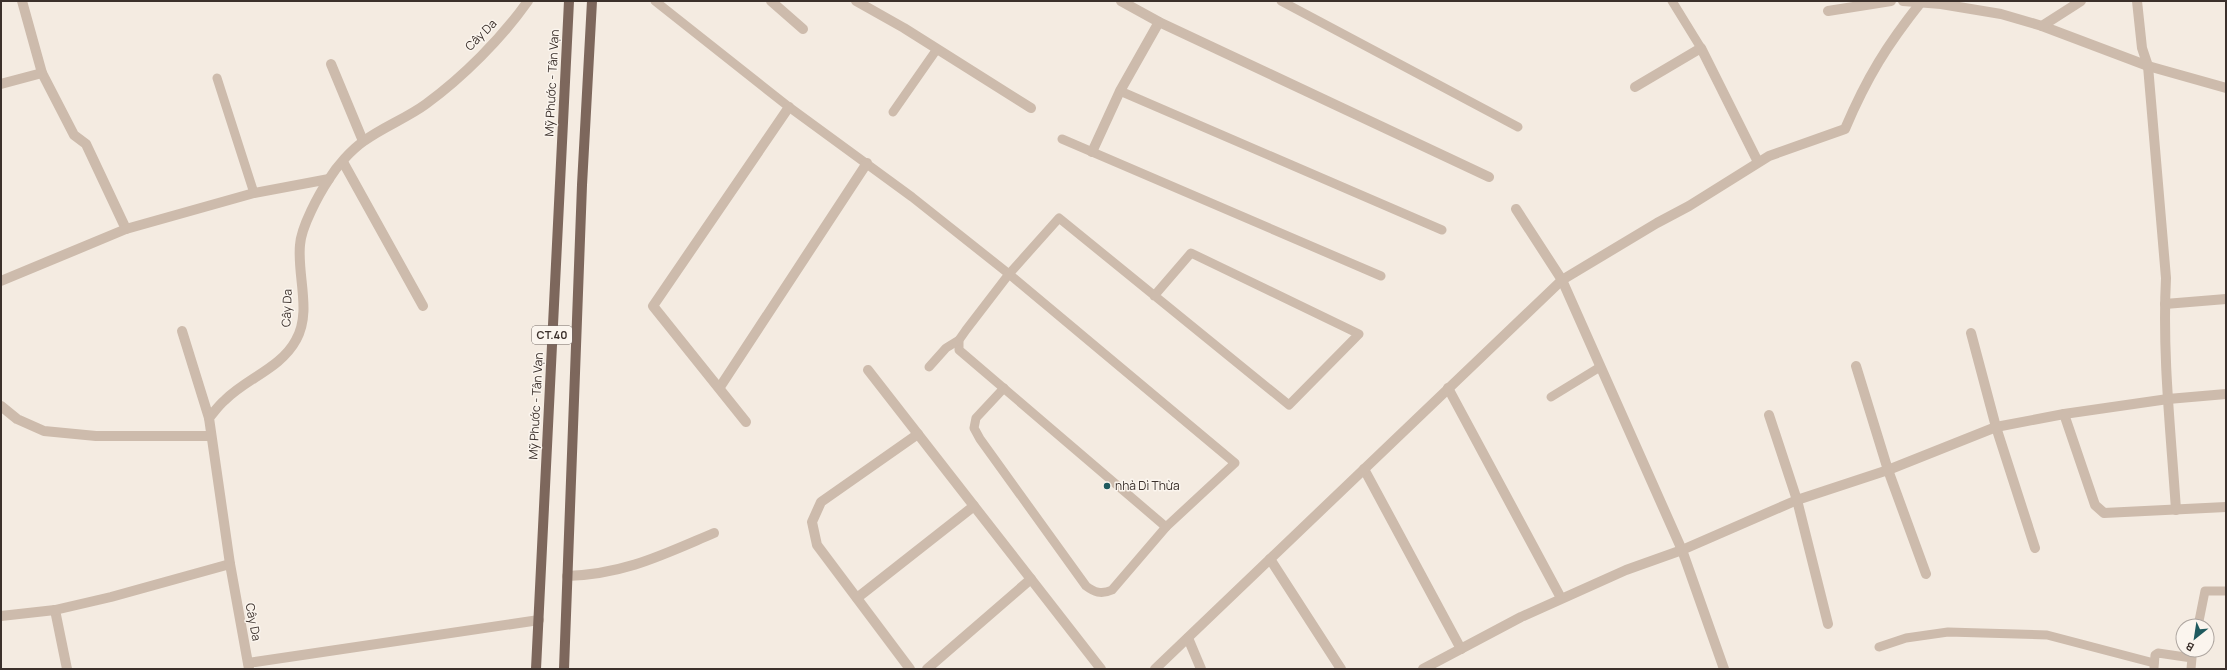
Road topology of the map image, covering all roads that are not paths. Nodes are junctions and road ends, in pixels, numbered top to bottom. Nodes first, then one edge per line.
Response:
1 (22, 1) edge
2 (528, 1) edge
3 (569, 1) edge
4 (592, 1) edge
5 (654, 1) edge
6 (771, 1) edge
7 (856, 1) edge
8 (1121, 1) edge
9 (1281, 1) edge
10 (1672, 1) edge
11 (1891, 1) edge
12 (1903, 1) edge
13 (2081, 1) edge
14 (2137, 1) edge
15 (1922, 2) edge
16 (1828, 11) dead end
17 (1159, 22) junction
18 (2042, 26) junction
19 (803, 29) dead end
20 (1701, 48) junction
21 (937, 49) junction
22 (331, 64) dead end
23 (2148, 66) junction
24 (42, 73) junction
25 (217, 78) dead end
26 (1, 84) edge
27 (1635, 87) dead end
28 (2226, 88) edge
29 (1120, 91) junction
30 (789, 108) junction
31 (1031, 108) dead end
32 (893, 112) dead end
33 (1518, 127) dead end
34 (1062, 139) dead end
35 (363, 141) junction
36 (1092, 152) junction
37 (343, 162) junction
38 (1758, 162) junction
39 (867, 163) junction
40 (1489, 177) dead end
41 (329, 179) junction
42 (254, 193) junction
43 (1516, 209) dead end
44 (126, 229) junction
45 (1442, 230) dead end
46 (1009, 274) junction
47 (1380, 276) dead end
48 (1562, 280) junction
49 (1, 281) edge
50 (1154, 296) junction
51 (2226, 299) edge
52 (2164, 304) junction
53 (423, 306) dead end
54 (182, 331) dead end
55 (1970, 333) dead end
56 (959, 340) junction
57 (1856, 366) dead end
58 (929, 367) dead end
59 (1600, 367) junction
60 (868, 370) dead end
61 (720, 387) junction
62 (1004, 388) junction
63 (1448, 388) junction
64 (2226, 394) edge
65 (1551, 397) dead end
66 (2168, 399) junction
67 (1, 406) edge
68 (2064, 414) junction
69 (1769, 415) dead end
70 (209, 418) junction
71 (746, 422) dead end
72 (1996, 427) junction
73 (918, 434) junction
74 (211, 436) junction
75 (1364, 469) junction
76 (1888, 470) junction
77 (1797, 500) junction
78 (974, 506) junction
79 (2226, 507) edge
80 (2176, 510) junction
81 (1166, 527) junction
82 (714, 533) dead end
83 (2035, 548) dead end
84 (1682, 550) junction
85 (1270, 559) junction
86 (230, 564) junction
87 (1926, 574) dead end
88 (567, 576) junction
89 (1031, 579) junction
90 (2226, 591) edge
91 (857, 598) junction
92 (1561, 598) junction
93 (55, 610) junction
94 (1, 616) edge
95 (2200, 618) edge
96 (539, 620) junction
97 (1828, 624) dead end
98 (1188, 638) junction
99 (1879, 647) dead end
100 (1461, 649) junction
101 (2175, 654) edge
102 (2192, 658) edge
103 (248, 666) edge
104 (2154, 666) edge
105 (67, 669) edge
106 (536, 669) edge
107 (564, 669) edge
108 (910, 669) edge
109 (927, 669) edge
110 (1101, 669) edge
111 (1155, 669) edge
112 (1201, 669) edge
113 (1341, 669) edge
114 (1423, 669) edge
115 (1724, 669) edge
116 (2191, 669) edge

1 - 24 street
2 - 35 street, Cây Da
3 - 96 main road, Mỹ Phước - Tân Vạn / CT.40
4 - 88 main road, CT.40
5 - 30 lane
6 - 19 street
7 - 21 street
8 - 17 street
9 - 33 lane
10 - 20 lane
11 - 16 street
12 - 15 street
13 - 18 street
14 - 23 street
15 - 18 street
15 - 38 street
17 - 29 street
17 - 40 street
18 - 23 street
20 - 27 street
20 - 38 street
21 - 31 street
21 - 32 lane
22 - 35 street
23 - 28 street
23 - 52 street
24 - 26 street
24 - 44 street
25 - 42 lane
29 - 36 street
29 - 45 lane
30 - 39 lane
30 - 61 street
34 - 36 lane
35 - 37 street, Cây Da
36 - 47 lane
37 - 41 street, Cây Da
37 - 53 street
38 - 48 street
39 - 46 lane
39 - 61 street
41 - 42 street
41 - 70 street, Cây Da
42 - 44 street
43 - 48 street
44 - 49 street
46 - 50 lane
46 - 56 lane
46 - 81 lane
48 - 59 street
48 - 63 street
50 - 50 lane
51 - 52 street
52 - 66 street
54 - 70 street
55 - 72 street
56 - 58 lane
56 - 62 lane
57 - 76 street
59 - 65 lane
59 - 84 street
60 - 73 street
61 - 71 street
62 - 81 lane
62 - 81 lane
63 - 75 street
63 - 92 street
64 - 66 street
66 - 68 street
66 - 80 street
67 - 74 street
68 - 72 street
68 - 80 street
69 - 77 street
70 - 74 street, Cây Da
72 - 76 street
72 - 83 street
73 - 78 street
73 - 91 street
74 - 86 street, Cây Da
75 - 85 street
75 - 100 street
76 - 77 street
76 - 87 street
77 - 84 street
77 - 97 street
78 - 89 street
78 - 91 street
79 - 80 street
82 - 88 street
84 - 92 street
84 - 115 street
85 - 98 street
85 - 113 street
86 - 93 street
86 - 103 street, Cây Da
88 - 107 main road, CT.40
89 - 109 street
89 - 110 street
90 - 95 lane
91 - 108 street
92 - 100 street
93 - 94 street
93 - 105 street
96 - 103 street
96 - 106 main road, Mỹ Phước - Tân Vạn / CT.40
98 - 111 street
98 - 112 street
99 - 104 lane
100 - 114 street
101 - 104 lane
102 - 116 lane

